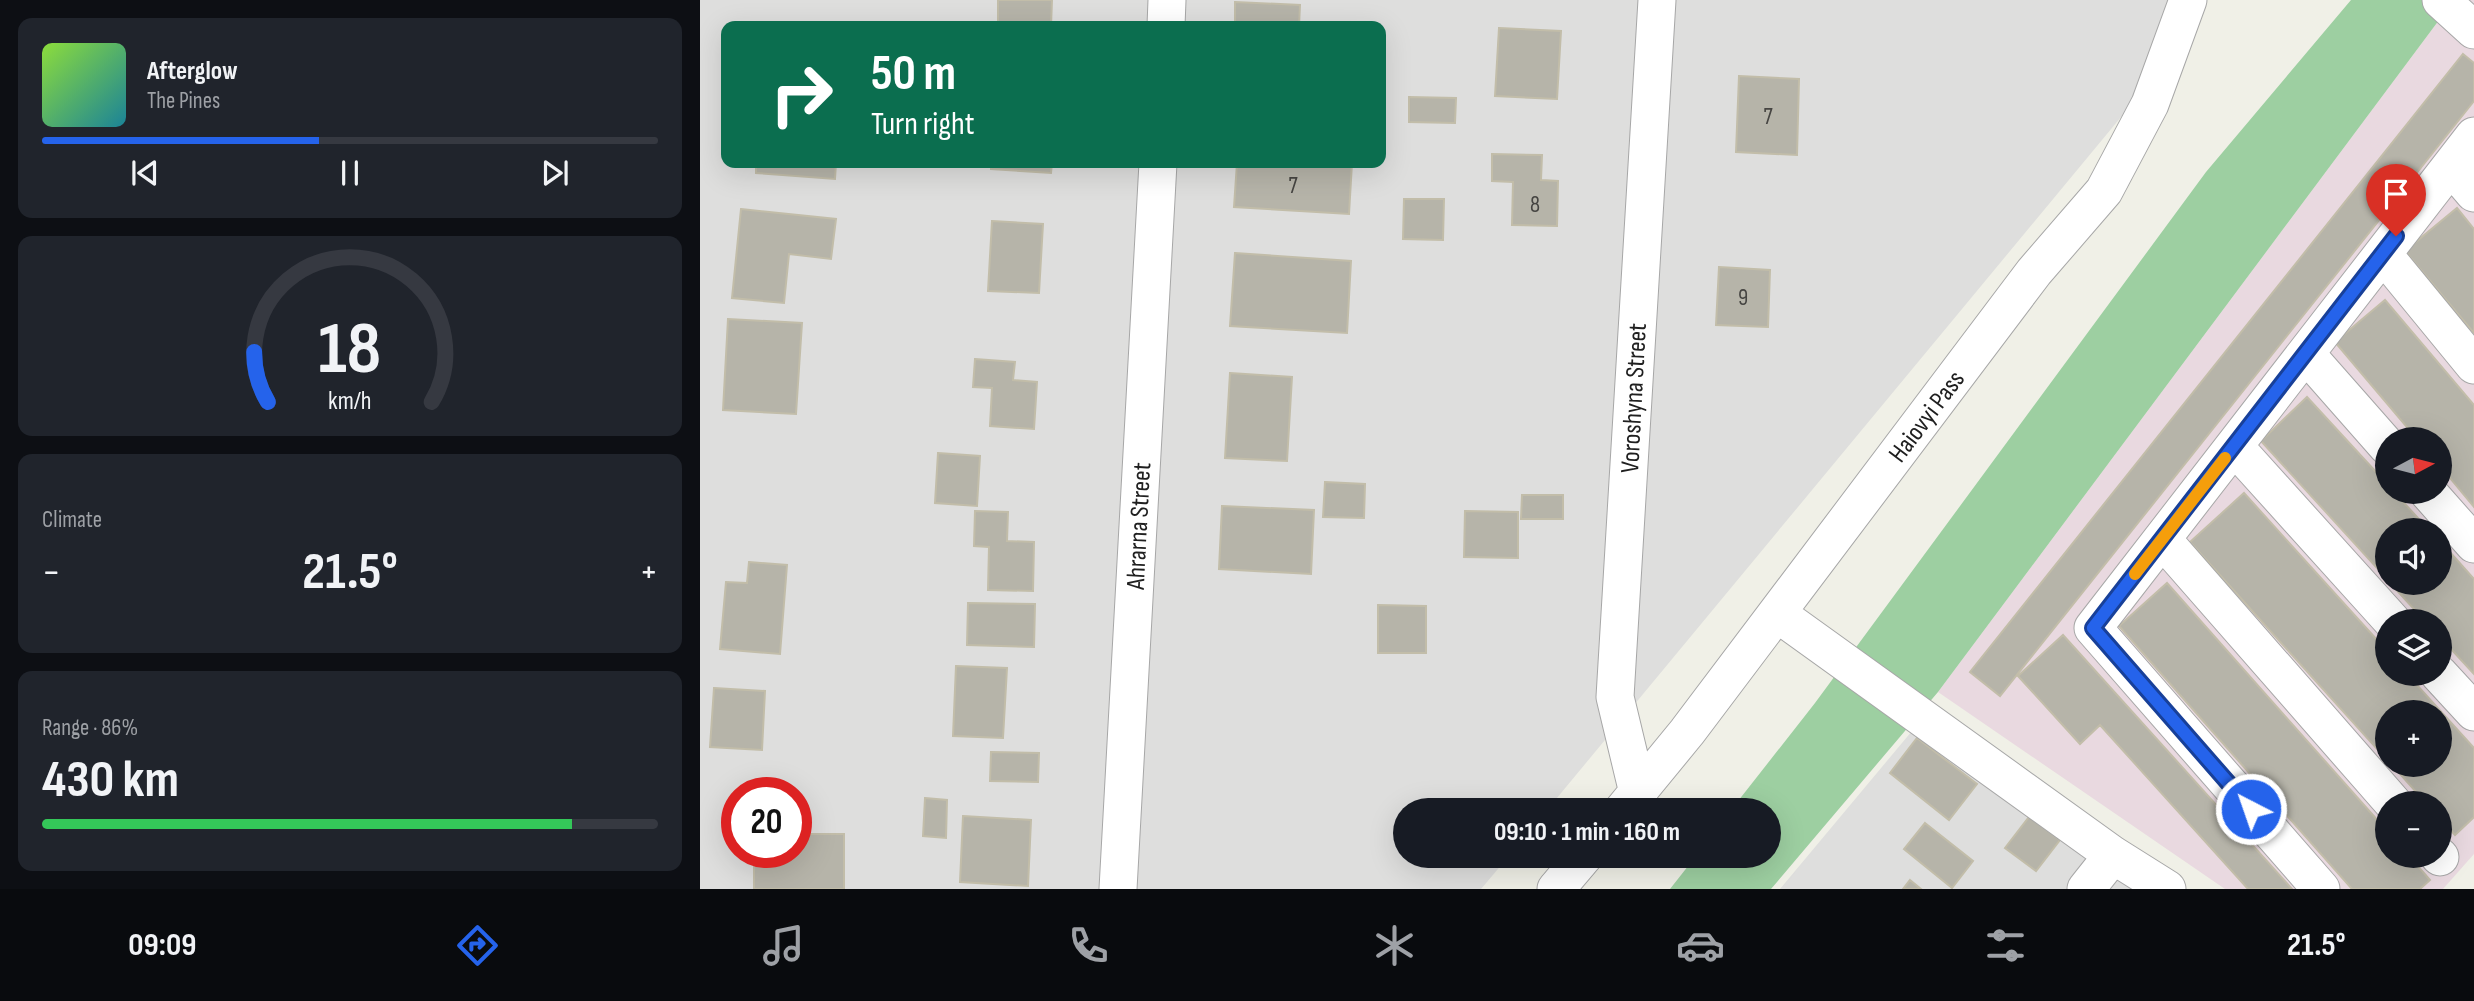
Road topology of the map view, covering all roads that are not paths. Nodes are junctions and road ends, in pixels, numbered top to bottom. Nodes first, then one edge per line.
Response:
1 (1167, 0) edge
2 (1657, 0) edge
3 (2188, 0) edge
4 (2444, 1) edge
5 (1166, 21) edge
6 (2474, 30) edge
7 (2474, 136) edge
8 (1158, 168) edge
9 (2463, 179) edge
10 (2383, 254) junction
11 (2306, 354) junction
12 (2474, 365) edge
13 (2375, 432) edge
14 (2234, 446) junction
15 (2439, 504) edge
16 (2162, 539) junction
17 (2474, 544) edge
18 (2381, 609) edge
19 (1778, 614) junction
20 (2451, 686) edge
21 (2474, 712) edge
22 (2382, 791) edge
23 (1630, 798) edge
24 (1634, 798) edge
25 (2113, 855) junction
26 (1574, 868) edge
27 (1118, 889) edge
28 (1556, 889) edge
29 (2086, 889) edge
30 (2167, 889) edge
31 (2321, 889) edge

1 - 5 street
2 - 23 street, Voroshyna Street
3 - 19 street, Haiovyi Pass
4 - 6 street
7 - 9 street
8 - 27 street, Ahrarna Street
9 - 10 street
10 - 11 street
10 - 12 street
11 - 13 street
11 - 14 street
14 - 16 street
14 - 18 street
15 - 17 street
16 - 22 street
16 - 31 street
19 - 24 street, Haiovyi Pass
19 - 25 street
20 - 21 street
25 - 29 street
25 - 30 street
26 - 28 street

